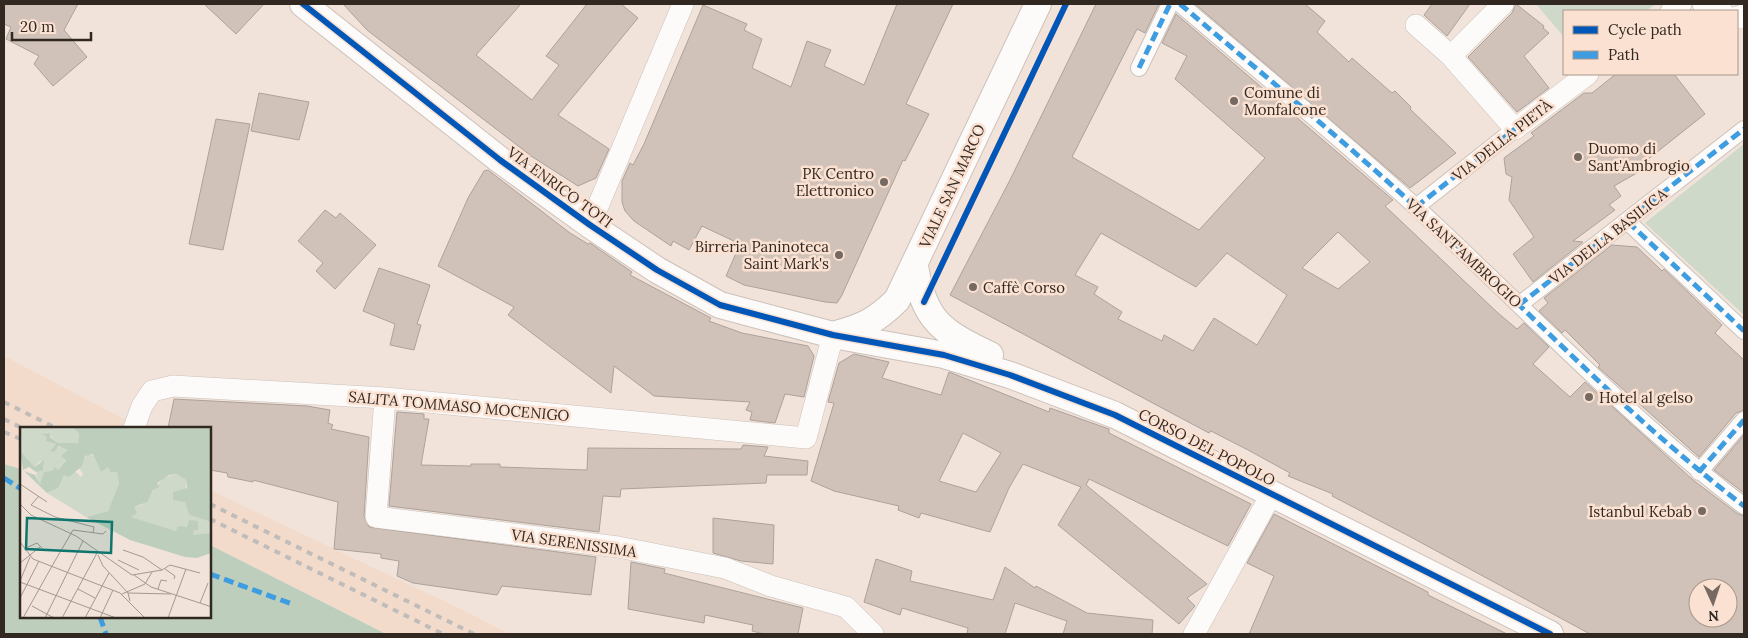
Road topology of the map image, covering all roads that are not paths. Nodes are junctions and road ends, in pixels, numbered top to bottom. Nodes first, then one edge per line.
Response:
1 (302, 4) edge
2 (683, 4) edge
3 (1038, 4) edge
4 (1170, 4) edge
5 (1180, 4) edge
6 (1502, 4) edge
7 (1703, 4) edge
8 (1719, 10) edge
9 (1416, 25) dead end
10 (1451, 56) junction
11 (1139, 68) dead end
12 (1587, 75) edge
13 (1515, 129) junction
14 (1744, 129) edge
15 (1416, 207) junction
16 (1628, 222) junction
17 (590, 225) junction
18 (915, 266) junction
19 (1519, 305) junction
20 (1744, 330) edge
21 (833, 335) junction
22 (385, 398) junction
23 (1115, 414) junction
24 (1744, 420) edge
25 (134, 427) edge
26 (1699, 472) junction
27 (1272, 493) junction
28 (1744, 506) edge
29 (873, 634) edge
30 (1194, 634) edge
31 (1550, 634) edge

1 - 17 street, VIA ENRICO TOTI
2 - 17 street
3 - 18 street, VIALE SAN MARCO
4 - 11 street
5 - 15 street, VIA SANT'AMBROGIO
6 - 10 street
7 - 8 street
9 - 10 street
10 - 13 street
12 - 13 street, VIA DELLA PIETÀ
13 - 15 street, VIA DELLA PIETÀ
14 - 16 street, VIA DELLA BASILICA
15 - 19 street, VIA SANT'AMBROGIO
16 - 19 street, VIA DELLA BASILICA
16 - 20 street
17 - 21 street, VIA ENRICO TOTI
18 - 21 street, VIALE SAN MARCO
18 - 23 street
19 - 26 street, VIA SANT'AMBROGIO
21 - 22 street, SALITA TOMMASO MOCENIGO
21 - 23 street, CORSO DEL POPOLO
22 - 25 street, SALITA TOMMASO MOCENIGO
22 - 29 street, VIA SERENISSIMA
23 - 27 street, CORSO DEL POPOLO
24 - 26 street
26 - 28 street, VIA SANT'AMBROGIO
27 - 30 street
27 - 31 street, CORSO DEL POPOLO

